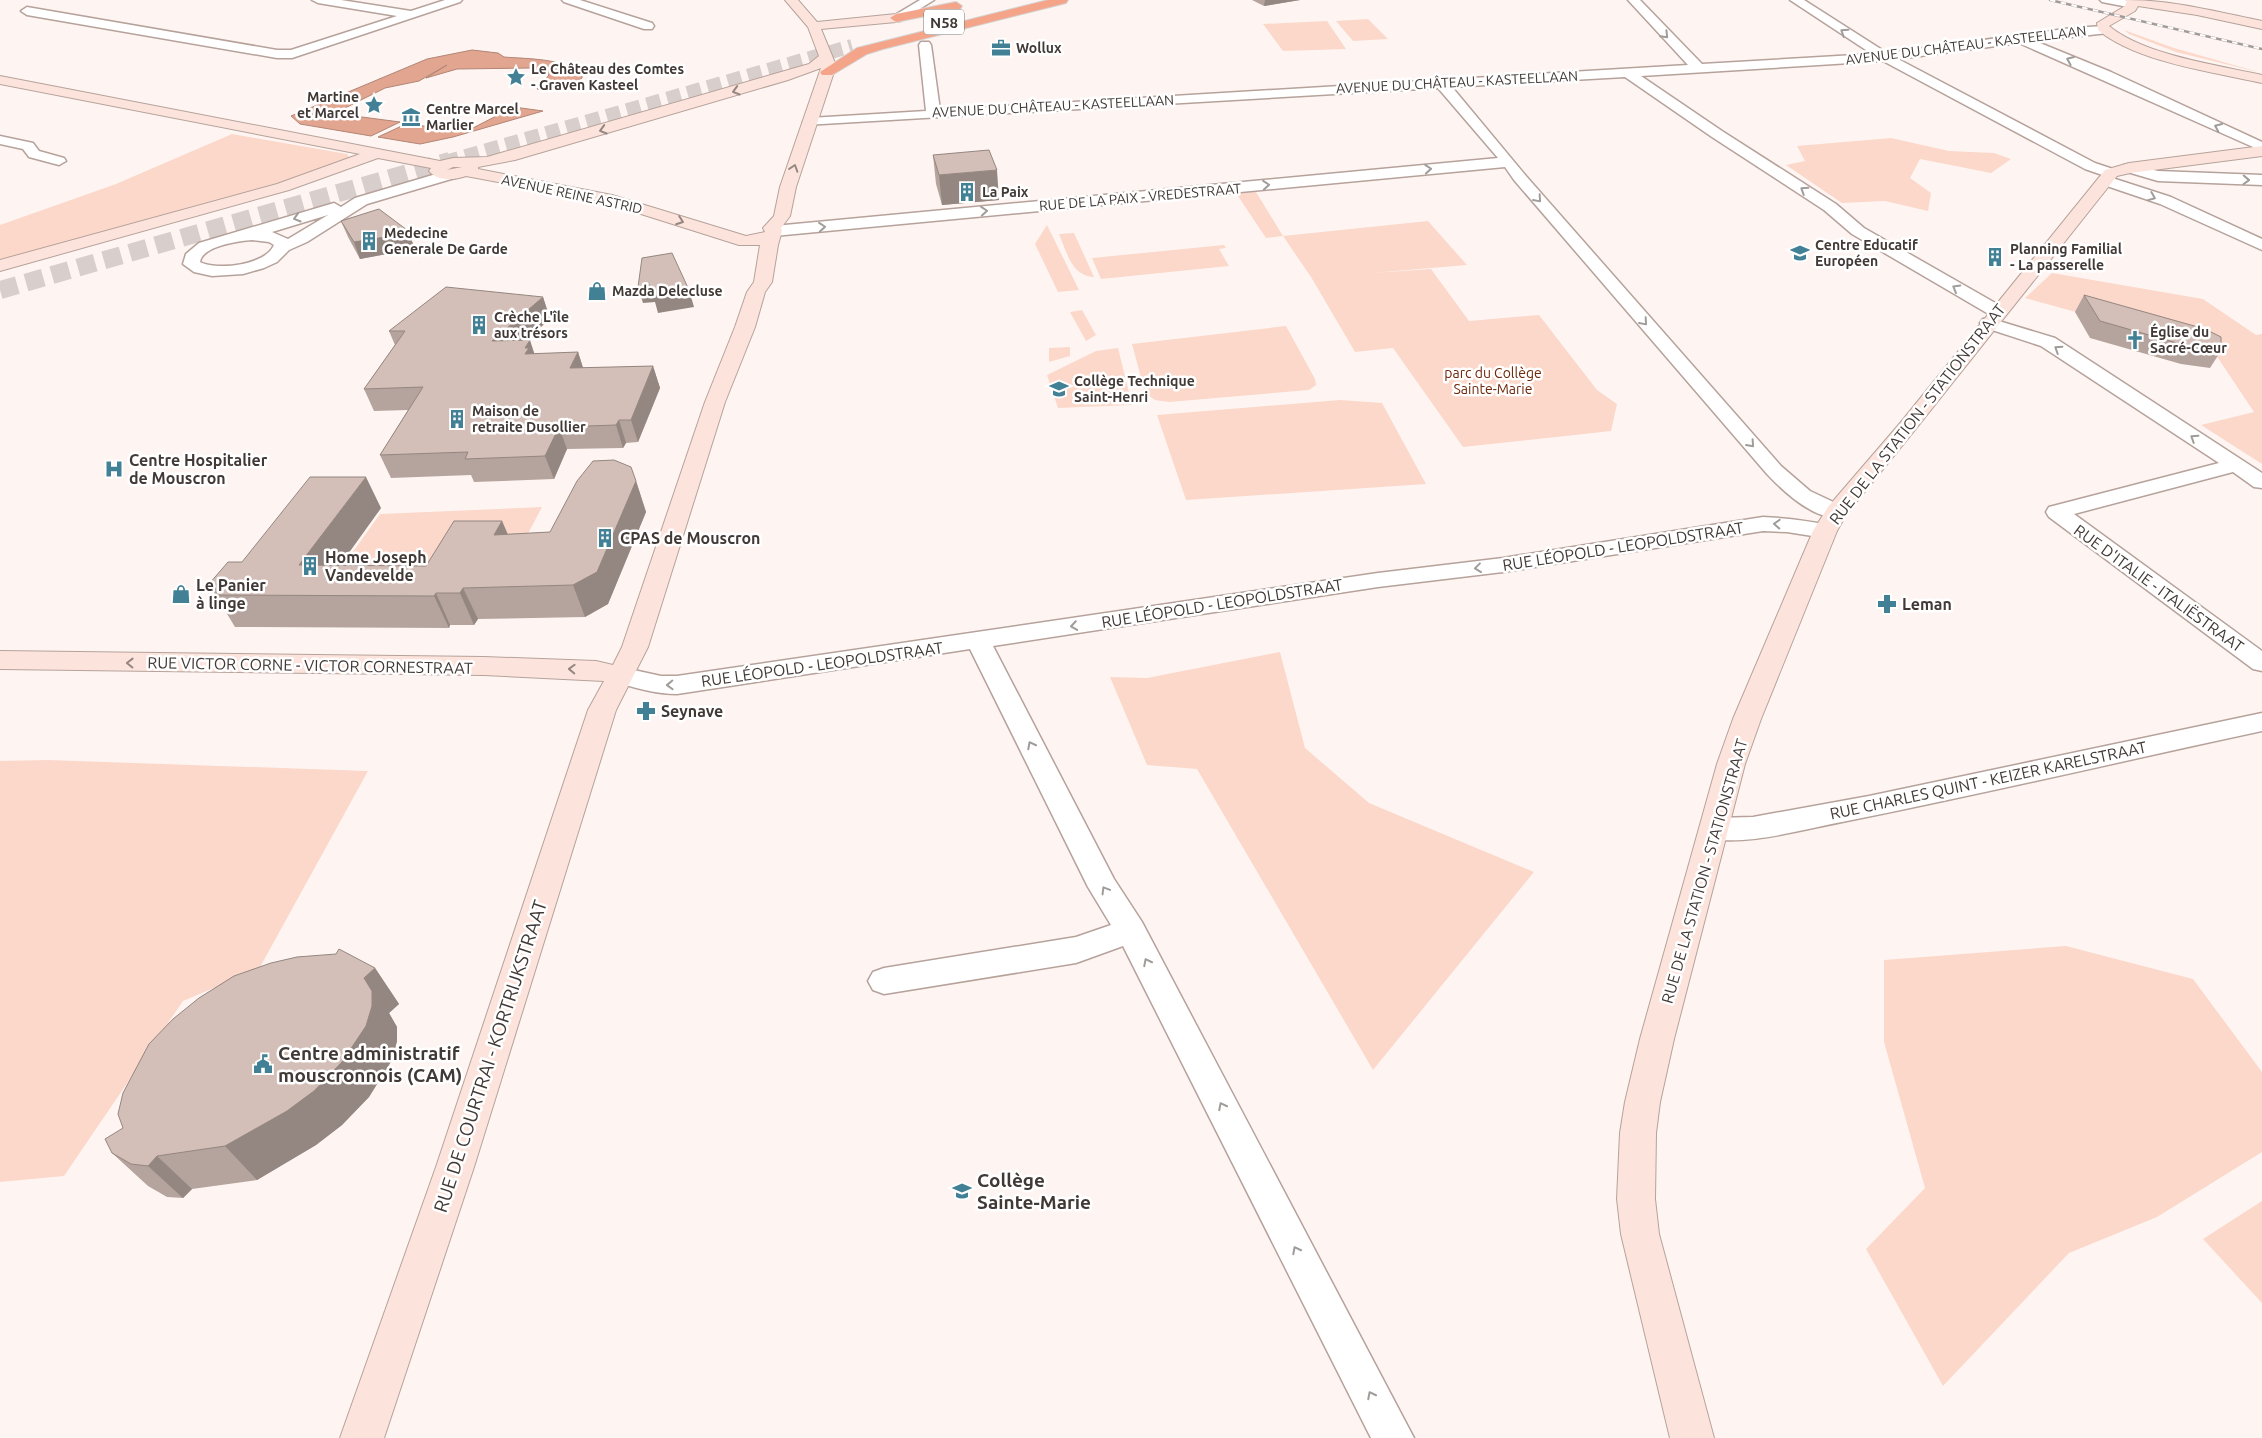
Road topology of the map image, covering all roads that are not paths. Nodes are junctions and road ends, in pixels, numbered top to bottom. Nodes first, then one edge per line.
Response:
1 (318, 0) edge
2 (456, 0) edge
3 (568, 0) edge
4 (791, 0) edge
5 (928, 0) edge
6 (1036, 0) edge
7 (1062, 0) edge
8 (1634, 0) edge
9 (1796, 0) edge
10 (2106, 0) edge
11 (2133, 2) edge
12 (27, 11) dead end
13 (416, 14) junction
14 (896, 18) junction
15 (2262, 25) edge
16 (648, 26) dead end
17 (816, 30) junction
18 (2104, 30) junction
19 (869, 34) tunnel mouth
20 (2021, 39) junction
21 (925, 45) dead end
22 (857, 49) junction
23 (824, 54) junction
24 (1885, 58) junction
25 (1698, 68) junction
26 (828, 72) junction
27 (1627, 72) junction
28 (783, 77) junction
29 (2262, 79) edge
30 (0, 80) edge
31 (1441, 83) junction
32 (820, 89) junction
33 (933, 114) junction
34 (810, 122) junction
35 (0, 140) edge
36 (2262, 149) edge
37 (378, 153) junction
38 (510, 157) junction
39 (59, 161) dead end
40 (1506, 162) junction
41 (2129, 168) junction
42 (454, 169) junction
43 (2108, 177) junction
44 (510, 180) junction
45 (2262, 180) edge
46 (332, 212) junction
47 (772, 231) junction
48 (246, 235) junction
49 (741, 239) junction
50 (2262, 245) edge
51 (282, 248) junction
52 (0, 266) edge
53 (756, 292) junction
54 (1993, 318) junction
55 (2235, 465) junction
56 (2262, 482) edge
57 (1831, 522) junction
58 (978, 641) junction
59 (1, 662) edge
60 (2262, 663) edge
61 (620, 675) junction
62 (2262, 722) edge
63 (1714, 829) junction
64 (1132, 931) junction
65 (884, 981) dead end
66 (362, 1438) edge
67 (1394, 1438) edge
68 (1692, 1438) edge

1 - 13 street
2 - 13 street
3 - 16 street
4 - 17 main road
5 - 14 street
6 - 22 highway, N58
7 - 22 highway
8 -> 25 street
24 -> 9 street
10 - 11 street
11 - 15 main road
11 - 18 main road
12 - 13 street
14 - 17 main road
14 - 19 highway, N58
17 - 23 main road
18 - 20 street, AVENUE DU CHÂTEAU - KASTEELLAAN
18 - 29 main road
20 - 24 street, AVENUE DU CHÂTEAU - KASTEELLAAN
36 -> 20 street
21 - 33 street
22 - 23 highway
22 - 26 highway
23 - 26 main road
23 - 28 main road
24 - 25 street, AVENUE DU CHÂTEAU - KASTEELLAAN
24 - 43 street
25 - 27 street, AVENUE DU CHÂTEAU - KASTEELLAAN
26 - 32 main road
27 - 31 street, AVENUE DU CHÂTEAU - KASTEELLAAN
54 -> 27 street
28 - 32 main road
28 -> 38 main road
30 - 37 main road, AVENUE REINE ASTRID
31 - 33 street, AVENUE DU CHÂTEAU - KASTEELLAAN
31 - 40 street
32 - 34 main road
33 - 34 street, AVENUE DU CHÂTEAU - KASTEELLAAN
47 -> 34 main road
35 - 39 street
36 - 41 main road
37 - 42 main road, AVENUE REINE ASTRID
37 - 52 main road
38 - 42 main road
38 - 44 main road
47 -> 40 street, RUE DE LA PAIX - VREDESTRAAT
40 -> 57 street
41 - 43 main road
41 -> 45 street
42 - 44 main road, AVENUE REINE ASTRID
42 - 46 street
43 -> 50 street
43 - 54 main road, RUE DE LA STATION - STATIONSTRAAT
44 -> 49 main road, AVENUE REINE ASTRID
46 -> 48 street
46 - 51 street
47 - 49 main road
47 - 53 main road, RUE DE COURTRAI - KORTRIJKSTRAAT
48 - 51 street
48 - 51 street
49 - 53 main road
53 - 61 main road, RUE DE COURTRAI - KORTRIJKSTRAAT
55 -> 54 street
54 - 57 main road, RUE DE LA STATION - STATIONSTRAAT
55 - 56 street
55 - 60 street, RUE D'ITALIE - ITALIËSTRAAT
57 -> 58 street, RUE LÉOPOLD - LEOPOLDSTRAAT
57 - 63 main road, RUE DE LA STATION - STATIONSTRAAT
58 -> 61 street, RUE LÉOPOLD - LEOPOLDSTRAAT
64 -> 58 street
61 -> 59 main road, RUE VICTOR CORNE - VICTOR CORNESTRAAT
61 - 66 main road, RUE DE COURTRAI - KORTRIJKSTRAAT
62 - 63 street, RUE CHARLES QUINT - KEIZER KARELSTRAAT
63 - 68 main road, RUE DE LA STATION - STATIONSTRAAT
64 - 65 street
67 -> 64 street

